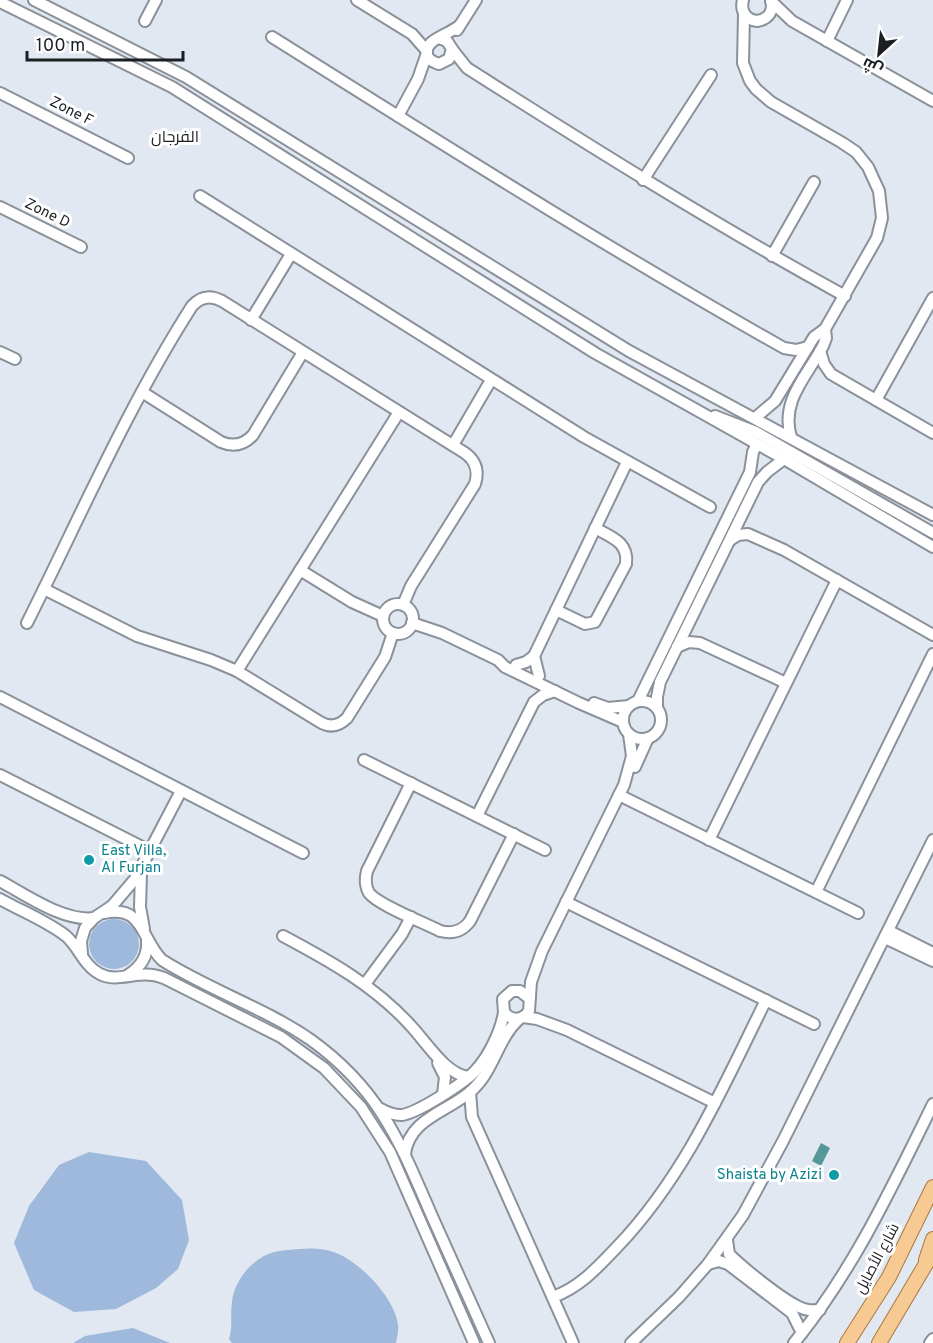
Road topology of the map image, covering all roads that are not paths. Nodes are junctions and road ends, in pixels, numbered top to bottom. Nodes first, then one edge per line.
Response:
1 (34, 0) edge
2 (156, 0) edge
3 (357, 0) edge
4 (476, 0) edge
5 (743, 0) edge
6 (771, 0) edge
7 (847, 0) edge
8 (0, 2) edge
9 (744, 14) junction
10 (764, 19) junction
11 (145, 21) dead end
12 (792, 21) junction
13 (459, 26) junction
14 (412, 34) junction
15 (744, 36) junction
16 (272, 37) dead end
17 (437, 39) junction
18 (827, 41) junction
19 (452, 48) junction
20 (427, 52) junction
21 (440, 64) junction
22 (467, 68) junction
23 (711, 75) dead end
24 (418, 79) junction
25 (0, 93) edge
26 (933, 101) edge
27 (398, 116) junction
28 (128, 158) dead end
29 (643, 180) junction
30 (814, 182) dead end
31 (200, 196) dead end
32 (0, 207) edge
33 (81, 247) dead end
34 (291, 254) junction
35 (772, 256) junction
36 (845, 296) junction
37 (933, 298) edge
38 (251, 320) junction
39 (825, 329) junction
40 (808, 347) junction
41 (784, 348) junction
42 (820, 351) junction
43 (0, 352) edge
44 (303, 352) junction
45 (15, 359) dead end
46 (791, 374) junction
47 (831, 374) junction
48 (491, 380) junction
49 (802, 383) junction
50 (142, 392) junction
51 (876, 400) junction
52 (698, 411) junction
53 (399, 412) junction
54 (755, 418) junction
55 (933, 433) edge
56 (792, 437) junction
57 (757, 444) junction
58 (453, 445) junction
59 (784, 459) junction
60 (627, 462) junction
61 (739, 495) junction
62 (748, 504) junction
63 (710, 507) dead end
64 (933, 515) edge
65 (595, 528) junction
66 (933, 533) edge
67 (730, 540) junction
68 (933, 547) edge
69 (784, 550) junction
70 (300, 570) junction
71 (837, 580) junction
72 (44, 589) junction
73 (403, 605) junction
74 (556, 610) junction
75 (383, 616) junction
76 (690, 621) junction
77 (412, 622) junction
78 (27, 623) dead end
79 (393, 633) junction
80 (933, 635) edge
81 (677, 647) junction
82 (933, 654) edge
83 (730, 655) junction
84 (534, 656) junction
85 (498, 660) junction
86 (516, 665) junction
87 (237, 671) junction
88 (535, 678) junction
89 (786, 683) junction
90 (555, 691) junction
91 (0, 697) edge
92 (580, 701) junction
93 (534, 702) junction
94 (633, 704) junction
95 (657, 708) junction
96 (623, 722) junction
97 (630, 734) junction
98 (648, 738) junction
99 (364, 760) dead end
100 (0, 775) edge
101 (411, 783) junction
102 (181, 790) junction
103 (621, 790) junction
104 (477, 816) junction
105 (514, 834) junction
106 (709, 840) junction
107 (933, 840) edge
108 (545, 850) dead end
109 (150, 851) junction
110 (303, 853) dead end
111 (141, 870) junction
112 (0, 881) edge
113 (816, 892) junction
114 (0, 899) edge
115 (566, 902) junction
116 (858, 913) dead end
117 (99, 916) junction
118 (411, 917) junction
119 (145, 934) junction
120 (887, 935) junction
121 (282, 936) dead end
122 (542, 951) junction
123 (933, 952) edge
124 (82, 954) junction
125 (933, 962) edge
126 (121, 977) junction
127 (365, 984) junction
128 (512, 991) junction
129 (766, 1000) junction
130 (530, 1001) junction
131 (504, 1012) junction
132 (521, 1018) junction
133 (814, 1024) dead end
134 (567, 1030) junction
135 (429, 1047) junction
136 (469, 1077) junction
137 (470, 1092) junction
138 (439, 1096) junction
139 (715, 1103) junction
140 (453, 1104) junction
141 (933, 1104) edge
142 (379, 1107) junction
143 (442, 1110) junction
144 (472, 1116) junction
145 (405, 1154) junction
146 (933, 1187) edge
147 (933, 1239) edge
148 (727, 1240) junction
149 (933, 1252) edge
150 (708, 1264) junction
151 (923, 1268) junction
152 (553, 1297) junction
153 (820, 1310) junction
154 (802, 1333) junction
155 (933, 1339) edge
156 (474, 1343) edge
157 (489, 1343) edge
158 (573, 1343) edge
159 (631, 1343) edge
160 (794, 1343) edge
161 (847, 1343) edge
162 (879, 1343) edge
163 (930, 1343) edge

1 - 54 street
2 - 11 street
3 - 14 street
4 - 13 street
5 - 9 street
6 - 10 street
6 - 12 street
7 - 18 street
8 - 52 street
9 - 10 street
9 - 15 street
10 - 12 street
10 - 15 street
12 - 18 street
13 - 17 street
13 - 19 street
14 - 17 street
14 - 20 street
15 - 36 street
16 - 27 street
17 - 19 street
17 - 20 street
18 - 26 street
19 - 21 street
19 - 22 street
20 - 21 street
20 - 24 street
21 - 22 street
21 - 24 street
22 - 29 street
23 - 29 street
24 - 27 street
25 - 28 street, Zone F
27 - 41 street
29 - 35 street
30 - 35 street
31 - 34 street
32 - 33 street, Zone D
34 - 38 street
34 - 48 street
35 - 36 street
36 - 39 street
37 - 51 street
38 - 44 street
38 - 50 street
39 - 40 street
39 - 42 street
40 - 41 street
40 - 46 street
41 - 46 street
42 - 47 street
42 - 49 street
43 - 45 street
44 - 50 street
44 - 53 street
46 - 49 street
46 - 54 street
47 - 49 street
47 - 51 street
48 - 58 street
48 - 60 street
49 - 56 street
50 - 72 street
51 - 55 street
52 - 57 street
52 - 66 street
53 - 58 street
53 - 70 street
54 - 56 street
56 - 64 street
57 - 59 street
57 - 61 street
58 - 73 street
59 - 62 street
59 - 68 street
60 - 63 street
60 - 65 street
61 - 62 street
61 - 94 street
62 - 67 street
62 - 69 street
65 - 74 street
65 - 74 street
67 - 69 street
67 - 76 street
69 - 71 street
70 - 75 street
70 - 87 street
71 - 80 street
71 - 89 street
72 - 78 street
72 - 87 street
73 - 75 street
73 - 77 street
74 - 84 street
75 - 79 street
76 - 81 street
76 - 83 street
77 - 79 street
77 - 85 street
79 - 87 street
81 - 83 street
81 - 95 street
82 - 113 street
83 - 89 street
84 - 86 street
84 - 88 street
85 - 86 street
85 - 88 street
86 - 88 street
88 - 90 street
88 - 92 street
88 - 93 street
89 - 106 street
90 - 92 street
90 - 93 street
91 - 102 street
92 - 94 street
92 - 96 street
93 - 104 street
94 - 95 street
94 - 96 street
95 - 98 street
96 - 97 street
97 - 98 street
97 - 103 street
98 - 103 street
99 - 101 street
100 - 109 street
101 - 104 street
101 - 118 street
102 - 109 street
102 - 110 street
103 - 106 street
103 - 115 street
104 - 105 street
105 - 108 street
105 - 118 street
106 - 113 street
107 - 120 street
109 - 111 street
111 - 117 street
111 - 119 street
112 - 117 street
113 - 116 street
114 - 124 street
115 - 122 street
115 - 129 street
117 - 119 street
117 - 124 street
118 - 127 street
119 - 126 street
119 - 142 street
120 - 123 street
120 - 125 street
120 - 148 street
121 - 127 street
122 - 128 street
122 - 130 street
124 - 126 street
126 - 156 street
127 - 135 street
128 - 130 street
128 - 131 street
129 - 133 street
129 - 139 street
130 - 132 street
130 - 134 street
131 - 132 street
131 - 136 street
132 - 134 street
132 - 137 street
134 - 139 street
135 - 136 street
135 - 138 street
136 - 138 street
137 - 140 street
137 - 144 street
138 - 142 street
138 - 143 street
139 - 152 street
140 - 143 street
140 - 144 street
141 - 153 street
142 - 145 street
143 - 145 street
144 - 152 street
145 - 157 street
146 - 161 main road, شارع الأصايل
147 - 151 main road
148 - 150 street
148 - 153 street
149 - 151 main road
150 - 154 street
150 - 159 street
151 - 162 main road
152 - 158 street
153 - 154 street
154 - 160 street
155 - 163 street

